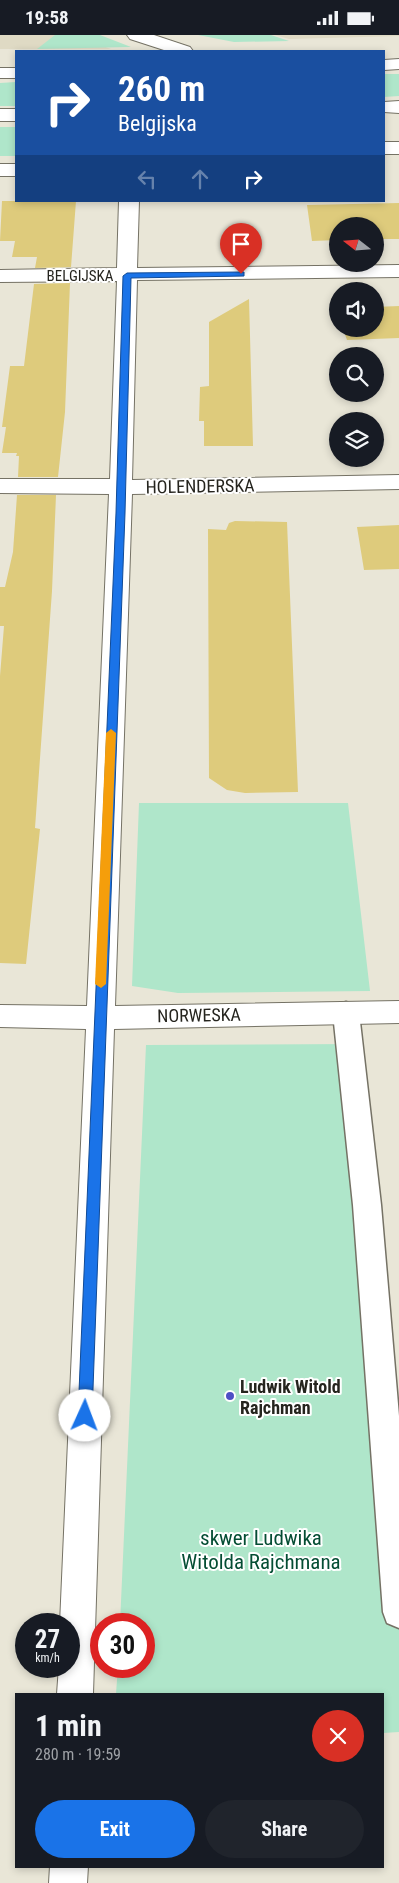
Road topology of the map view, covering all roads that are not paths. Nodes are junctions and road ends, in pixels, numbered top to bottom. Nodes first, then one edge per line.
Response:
1 (136, 35) edge
2 (181, 50) edge
3 (399, 64) edge
4 (385, 65) edge
5 (0, 73) edge
6 (15, 73) edge
7 (385, 107) edge
8 (399, 107) edge
9 (0, 115) edge
10 (15, 115) edge
11 (399, 147) edge
12 (385, 148) edge
13 (15, 169) edge
14 (0, 170) edge
15 (128, 202) edge
16 (399, 271) edge
17 (0, 276) edge
18 (127, 276) junction
19 (399, 482) edge
20 (0, 486) edge
21 (121, 487) junction
22 (399, 1012) edge
23 (346, 1013) junction
24 (0, 1016) edge
25 (99, 1018) junction
26 (399, 1612) edge
27 (75, 1693) edge
28 (69, 1868) edge
29 (68, 1883) edge

1 - 2 street
3 - 4 street
5 - 6 street
7 - 8 street
9 - 10 street
11 - 12 street
13 - 14 street
15 - 18 street
16 - 18 street, BELGIJSKA
17 - 18 street, BELGIJSKA
18 - 21 street
19 - 21 street, HOLENDERSKA
20 - 21 street, HOLENDERSKA
21 - 25 street
22 - 23 street, NORWESKA
23 - 25 street, NORWESKA
23 - 26 lane
24 - 25 street, NORWESKA
25 - 27 street
28 - 29 street

